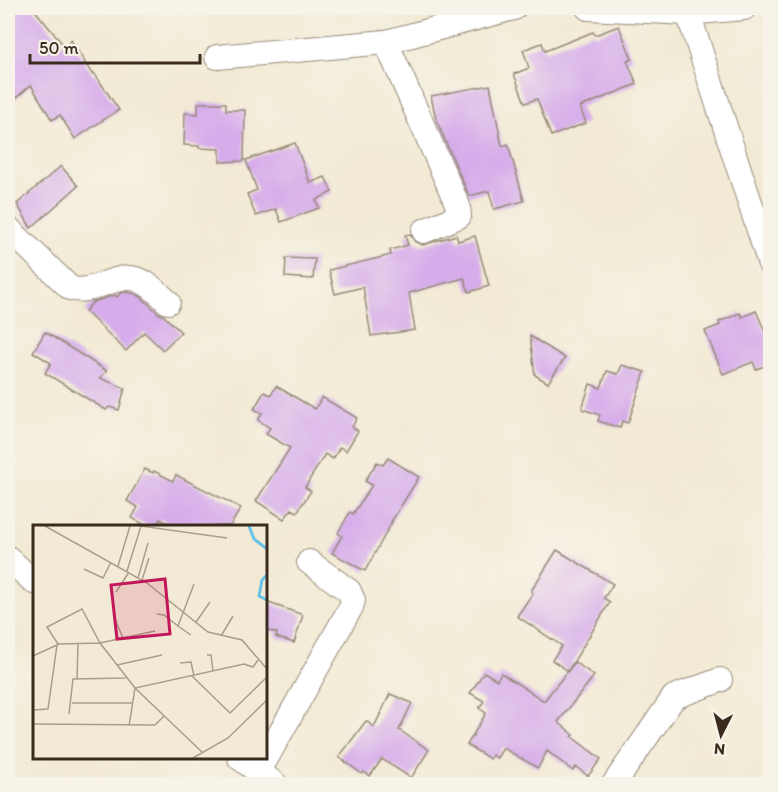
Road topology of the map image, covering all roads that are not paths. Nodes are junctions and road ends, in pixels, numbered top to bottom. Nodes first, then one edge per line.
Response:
1 (514, 8) edge
2 (588, 8) edge
3 (744, 8) edge
4 (688, 13) junction
5 (386, 42) junction
6 (217, 57) dead end
7 (8, 228) edge
8 (424, 231) dead end
9 (771, 264) edge
10 (168, 302) dead end
11 (8, 558) edge
12 (309, 562) dead end
13 (33, 581) edge
14 (720, 680) dead end
15 (267, 756) edge
16 (615, 784) edge

1 - 5 street
2 - 4 street
3 - 4 street
4 - 9 street
5 - 6 street
5 - 8 street
7 - 10 street
11 - 13 street
12 - 15 street
14 - 16 street

